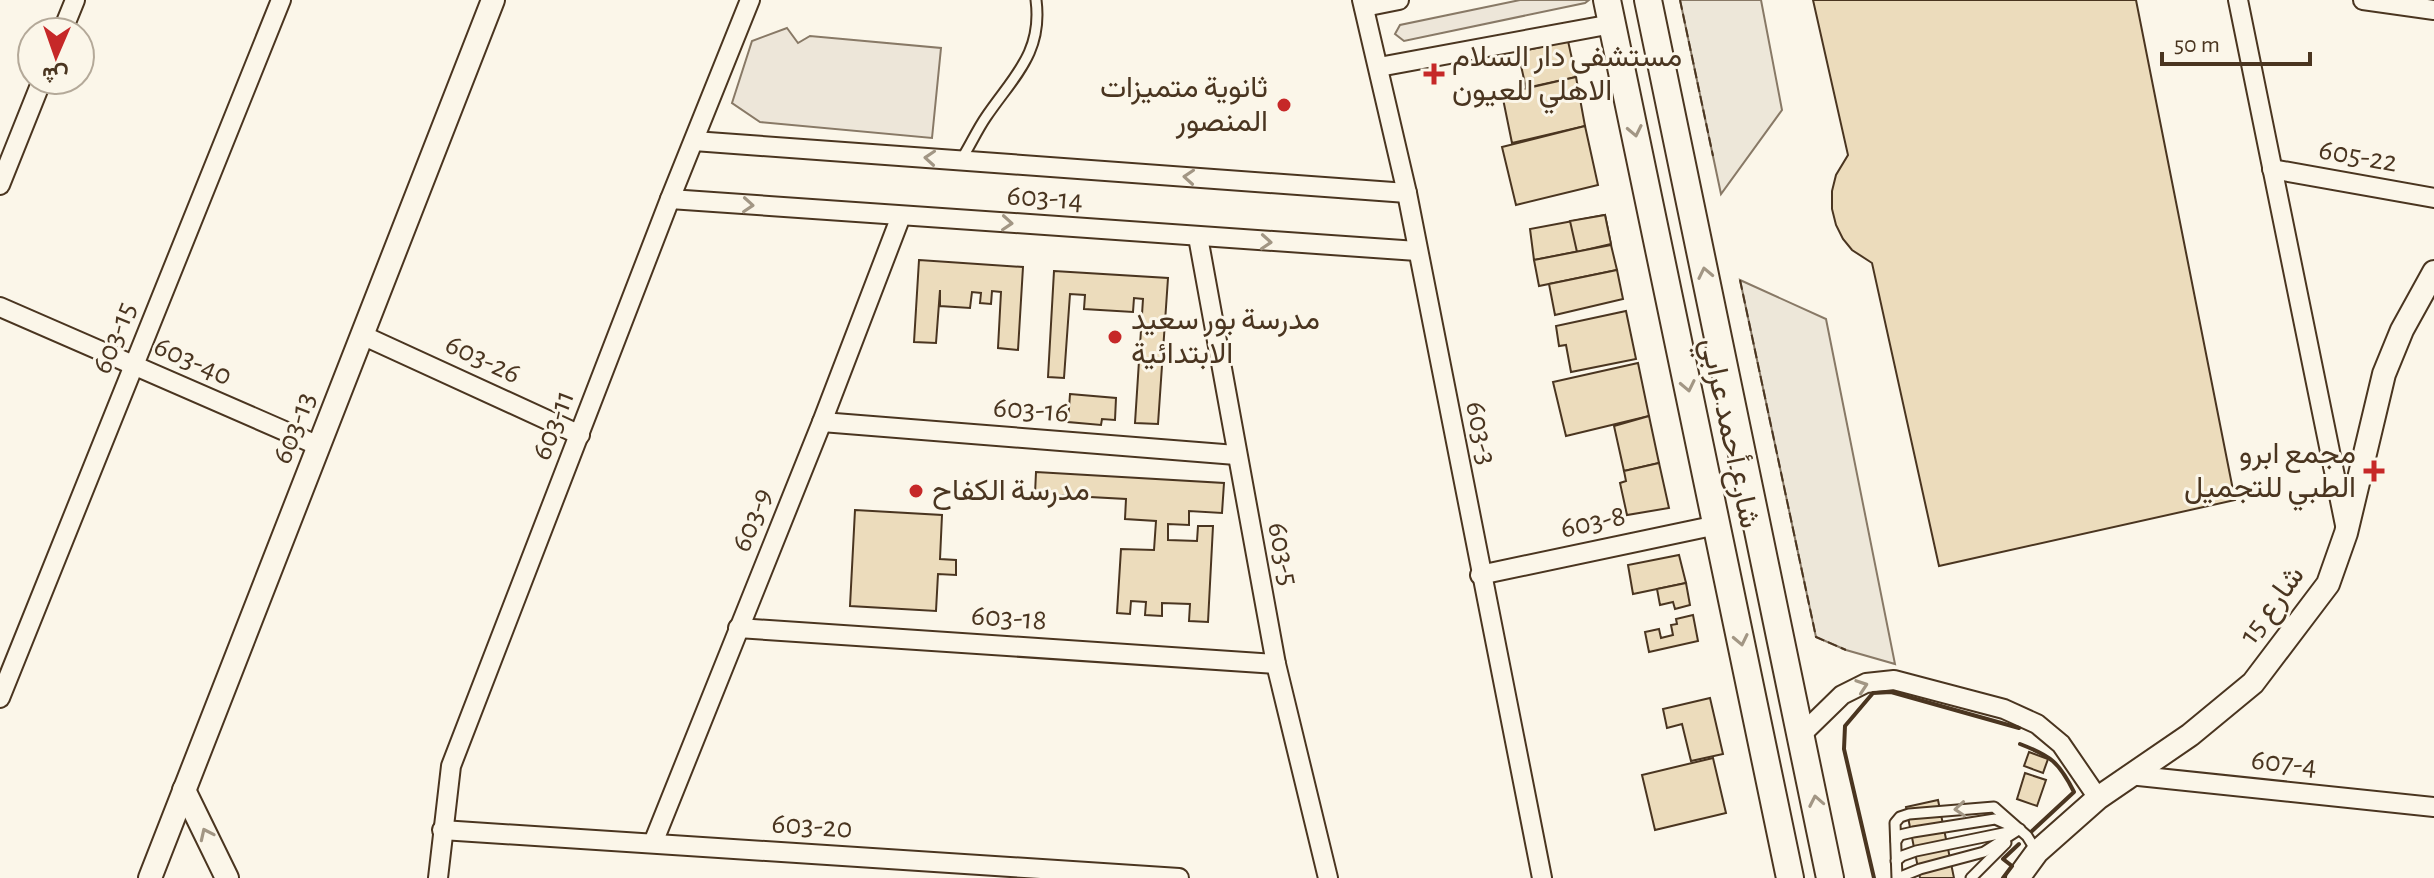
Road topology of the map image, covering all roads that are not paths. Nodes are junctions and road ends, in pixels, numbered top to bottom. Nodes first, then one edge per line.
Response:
1 (281, 0) edge
2 (493, 0) edge
3 (750, 0) edge
4 (1036, 0) edge
5 (1399, 0) edge
6 (1648, 0) edge
7 (2238, 0) edge
8 (2363, 0) edge
9 (1363, 4) edge
10 (2434, 10) edge
11 (1610, 12) edge
12 (1379, 67) junction
13 (36, 96) edge
14 (694, 141) junction
15 (961, 160) junction
16 (2272, 169) junction
17 (0, 185) edge
18 (1407, 193) junction
19 (2434, 198) edge
20 (670, 199) junction
21 (901, 216) junction
22 (1198, 237) junction
23 (1417, 251) junction
24 (2434, 272) edge
25 (0, 307) edge
26 (362, 335) junction
27 (134, 365) junction
28 (822, 422) junction
29 (580, 435) junction
30 (319, 446) junction
31 (1236, 455) junction
32 (1717, 525) junction
33 (2346, 533) junction
34 (1480, 575) junction
35 (738, 628) junction
36 (1276, 664) junction
37 (0, 698) edge
38 (1802, 734) junction
39 (2129, 775) junction
40 (184, 790) junction
41 (2098, 798) junction
42 (2434, 807) edge
43 (2020, 829) junction
44 (442, 830) junction
45 (1896, 841) junction
46 (653, 843) junction
47 (2037, 852) junction
48 (1896, 861) junction
49 (1007, 872) edge
50 (150, 878) edge
51 (227, 878) edge
52 (438, 878) edge
53 (1179, 878) edge
54 (1328, 878) edge
55 (1542, 878) edge
56 (1790, 878) edge
57 (1830, 878) edge
58 (1898, 878) edge
59 (1971, 878) edge
60 (2018, 878) edge

1 - 27 street, 603-15
2 - 26 street, 603-13
3 - 14 street, 603-11
4 - 15 lane
5 - 9 street
38 -> 6 main road, شارع أحمد عرابي
7 - 16 street
8 - 10 street
9 - 12 street, 603-3
11 - 12 street
11 -> 32 main road, شارع أحمد عرابي
12 - 18 street, 603-3
13 - 17 street
15 -> 14 street, 603-14
14 - 20 street, 603-11
18 -> 15 street, 603-14
16 - 19 street, 605-22
16 - 33 street
18 - 23 street, 603-3
20 -> 21 street, 603-14
20 - 29 street, 603-11
21 -> 22 street, 603-14
21 - 28 street, 603-9
22 -> 23 street, 603-14
22 - 31 street, 603-5
23 - 34 street, 603-3
24 - 33 street, شارع 15
25 - 27 street, 603-40
26 - 29 street, 603-26
26 - 30 street, 603-13
27 - 30 street, 603-40
27 - 37 street, 603-15
28 - 31 street, 603-16
28 - 35 street, 603-9
29 - 44 street, 603-11
30 - 40 street, 603-13
31 - 36 street, 603-5
32 - 34 street, 603-8
32 -> 56 main road, شارع أحمد عرابي
33 - 39 street, شارع 15
34 - 55 street, 603-3
35 - 36 street, 603-18
35 - 46 street, 603-9
36 - 54 street, 603-5
38 -> 41 street
57 -> 38 main road, شارع أحمد عرابي
39 - 41 street, شارع 15
39 - 42 street, 607-4
40 - 50 street, 603-13
51 -> 40 street
41 - 47 street, شارع 15
43 - 45 lane
43 -> 45 lane
43 - 47 lane
43 - 48 lane
43 - 58 lane
43 - 59 lane
44 - 46 street, 603-20
44 - 52 street, 603-11
45 - 48 lane
46 - 49 street, 603-20
47 - 60 street, شارع 15
48 - 58 lane
49 - 53 street, 603-20

